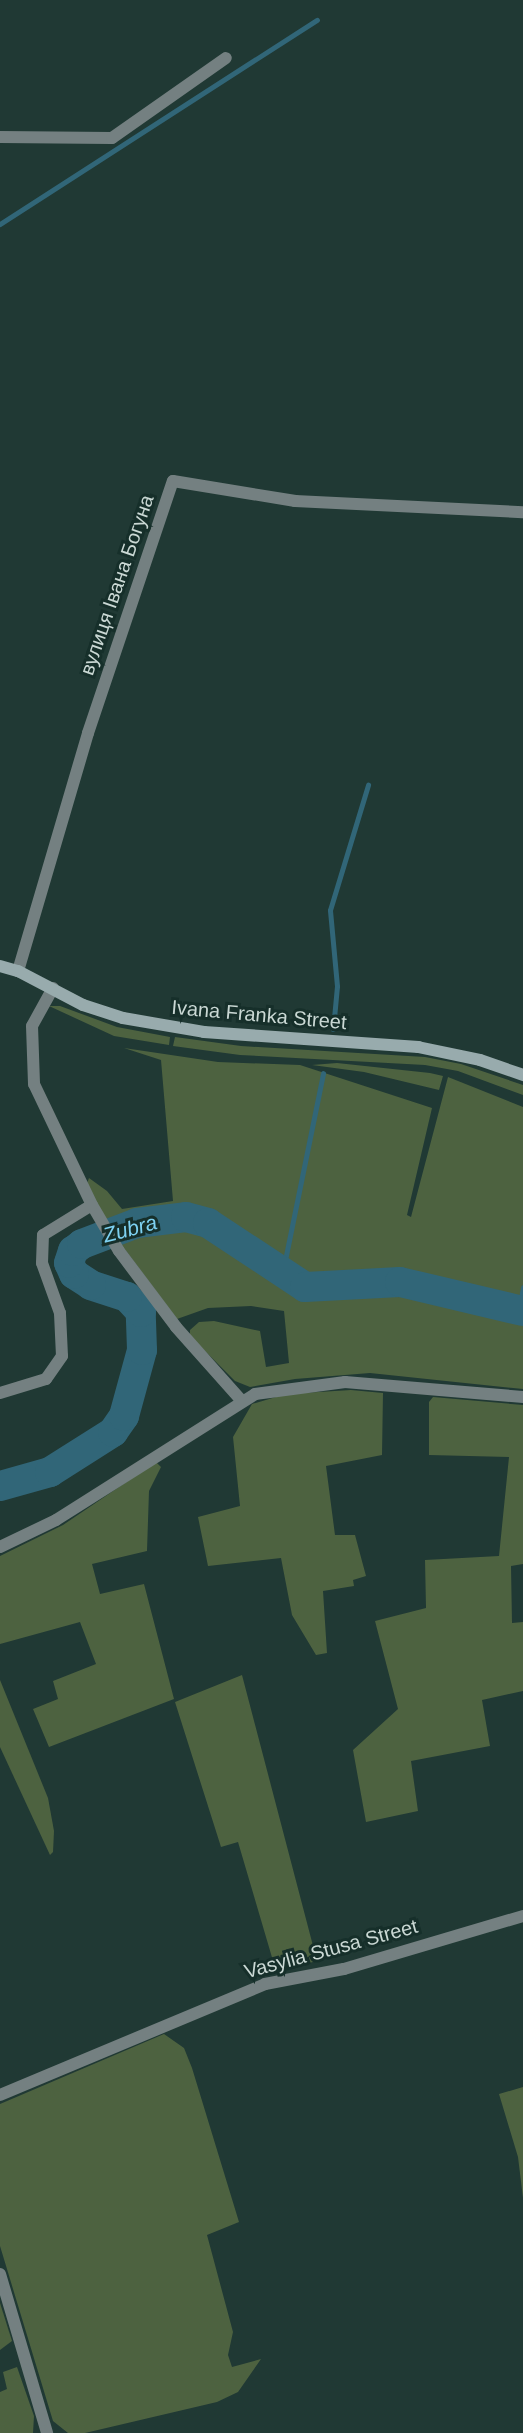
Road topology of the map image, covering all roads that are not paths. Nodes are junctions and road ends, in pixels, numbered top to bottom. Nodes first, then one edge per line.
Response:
1 (226, 58) dead end
2 (0, 136) edge
3 (523, 512) edge
4 (0, 966) edge
5 (18, 970) junction
6 (53, 988) junction
7 (523, 1075) edge
8 (92, 1205) junction
9 (0, 1393) edge
10 (523, 1397) edge
11 (241, 1400) junction
12 (0, 1547) edge
13 (523, 1916) edge
14 (0, 2095) edge
15 (0, 2274) edge
16 (47, 2433) edge

1 - 2 street
3 - 5 street, вулиця Івана Богуна
4 - 5 main road, Ivana Franka Street
5 - 6 main road, Ivana Franka Street
6 - 7 main road, Ivana Franka Street
6 - 8 street
8 - 9 street
8 - 11 street
10 - 11 street
11 - 12 street
13 - 14 street, Vasylia Stusa Street
15 - 16 street

